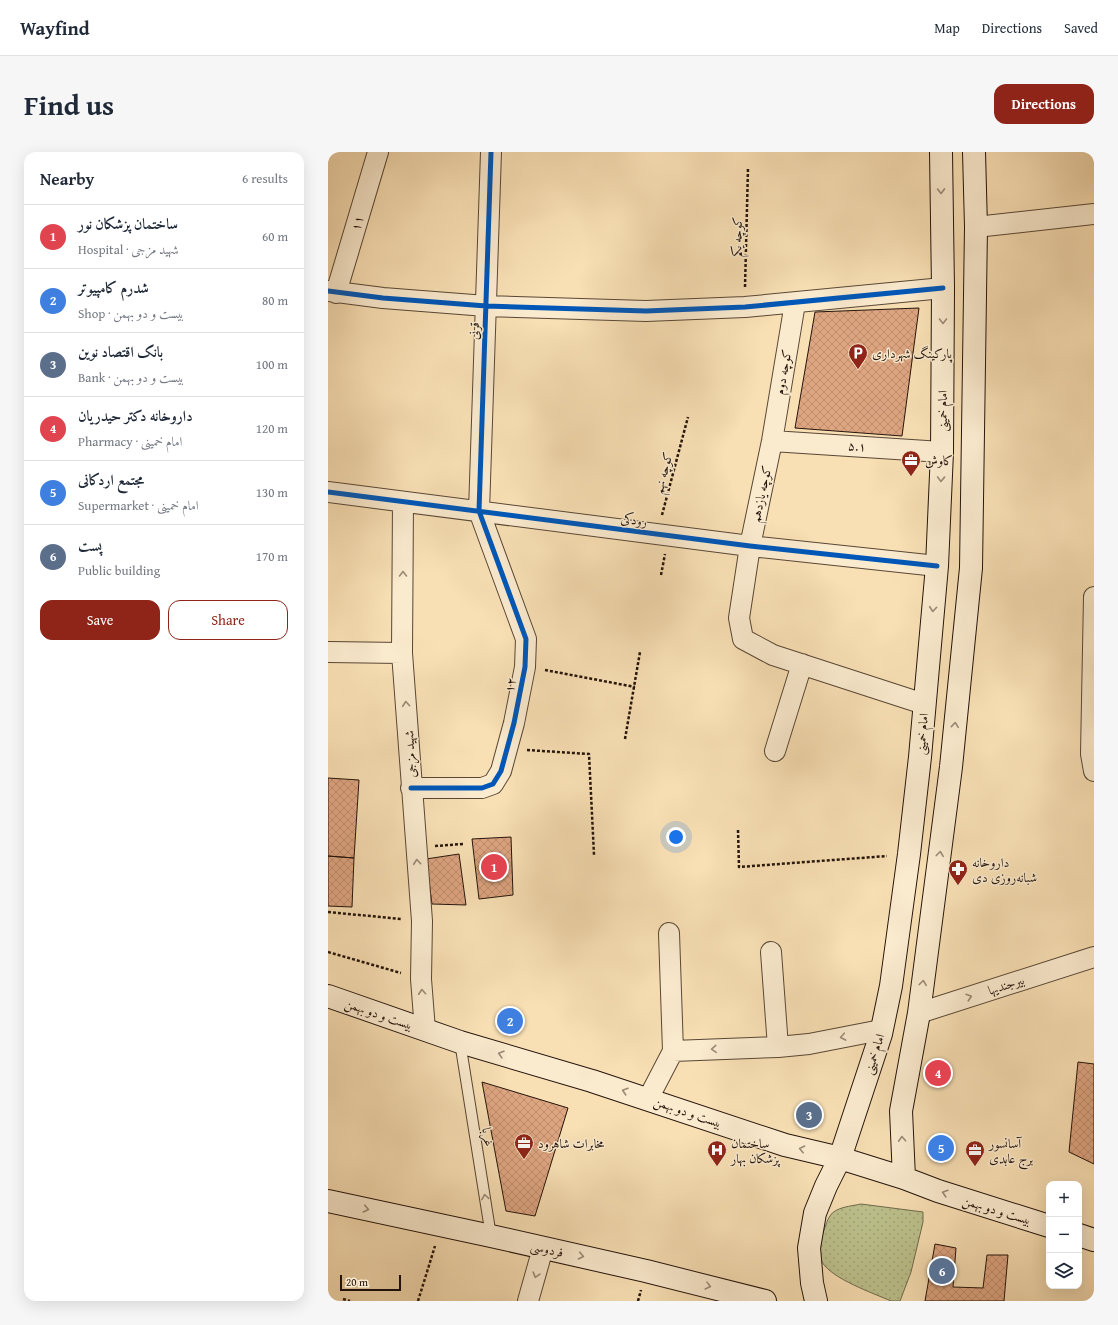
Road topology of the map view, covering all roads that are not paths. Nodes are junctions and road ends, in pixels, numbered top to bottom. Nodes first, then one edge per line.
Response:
1 (378, 152) edge
2 (491, 152) edge
3 (940, 152) edge
4 (974, 152) edge
5 (1094, 214) edge
6 (976, 227) junction
7 (943, 288) junction
8 (332, 292) edge
9 (795, 303) junction
10 (486, 306) junction
11 (772, 441) junction
12 (942, 452) junction
13 (328, 492) edge
14 (403, 502) junction
15 (479, 512) junction
16 (750, 546) junction
17 (937, 566) junction
18 (1094, 597) edge
19 (328, 652) edge
20 (402, 653) junction
21 (802, 664) junction
22 (924, 704) junction
23 (775, 751) dead end
24 (1094, 771) edge
25 (411, 788) junction
26 (669, 933) dead end
27 (771, 952) dead end
28 (1094, 957) edge
29 (328, 996) edge
30 (919, 1013) junction
31 (425, 1030) junction
32 (881, 1030) junction
33 (460, 1042) junction
34 (778, 1046) junction
35 (672, 1051) junction
36 (648, 1099) junction
37 (840, 1158) junction
38 (904, 1178) junction
39 (328, 1201) edge
40 (1046, 1225) edge
41 (491, 1236) junction
42 (1082, 1236) edge
43 (1094, 1240) edge
44 (543, 1248) junction
45 (528, 1301) edge
46 (765, 1301) edge
47 (816, 1301) edge

1 - 8 street, ۱۱
2 - 10 street, قرنی
3 -> 7 main road, امام خمینی
4 - 6 main road
5 - 6 street
30 -> 6 main road
7 - 9 street
7 -> 12 main road, امام خمینی
8 - 10 street
9 - 10 street
9 - 11 street, کوچه دوم
10 - 15 street, قرنی
11 - 12 street, ۵.۱
11 - 16 street, کوچه یازدهم
12 -> 17 main road, امام خمینی
13 - 14 street, رودکی
14 - 15 street, رودکی
20 -> 14 street, شهید مزجی
15 - 16 street, رودکی
15 - 25 street, ۱۲
16 - 17 street, رودکی
16 - 21 street, کوچه یازدهم
17 -> 22 main road, امام خمینی
18 - 24 street
19 - 20 street
25 -> 20 street, شهید مزجی
21 - 22 street
21 - 23 street
22 - 32 main road, امام خمینی
31 -> 25 street, شهید مزجی
26 - 35 street
27 - 34 street
30 -> 28 street, بیرجندیها
29 - 31 main road, بیست و دو بهمن
38 -> 30 main road
31 - 33 main road, بیست و دو بهمن
32 -> 34 street
32 - 37 main road, امام خمینی
36 -> 33 main road, بیست و دو بهمن
41 -> 33 lane, غربا
34 -> 35 street
35 - 36 street
37 -> 36 main road, بیست و دو بهمن
37 - 38 main road, بیست و دو بهمن
37 - 47 main road, امام خمینی
40 -> 38 main road, بیست و دو بهمن
39 -> 41 main road, فردوسی
41 - 44 main road, فردوسی
42 - 43 main road
44 -> 45 street
44 -> 46 main road, فردوسی

